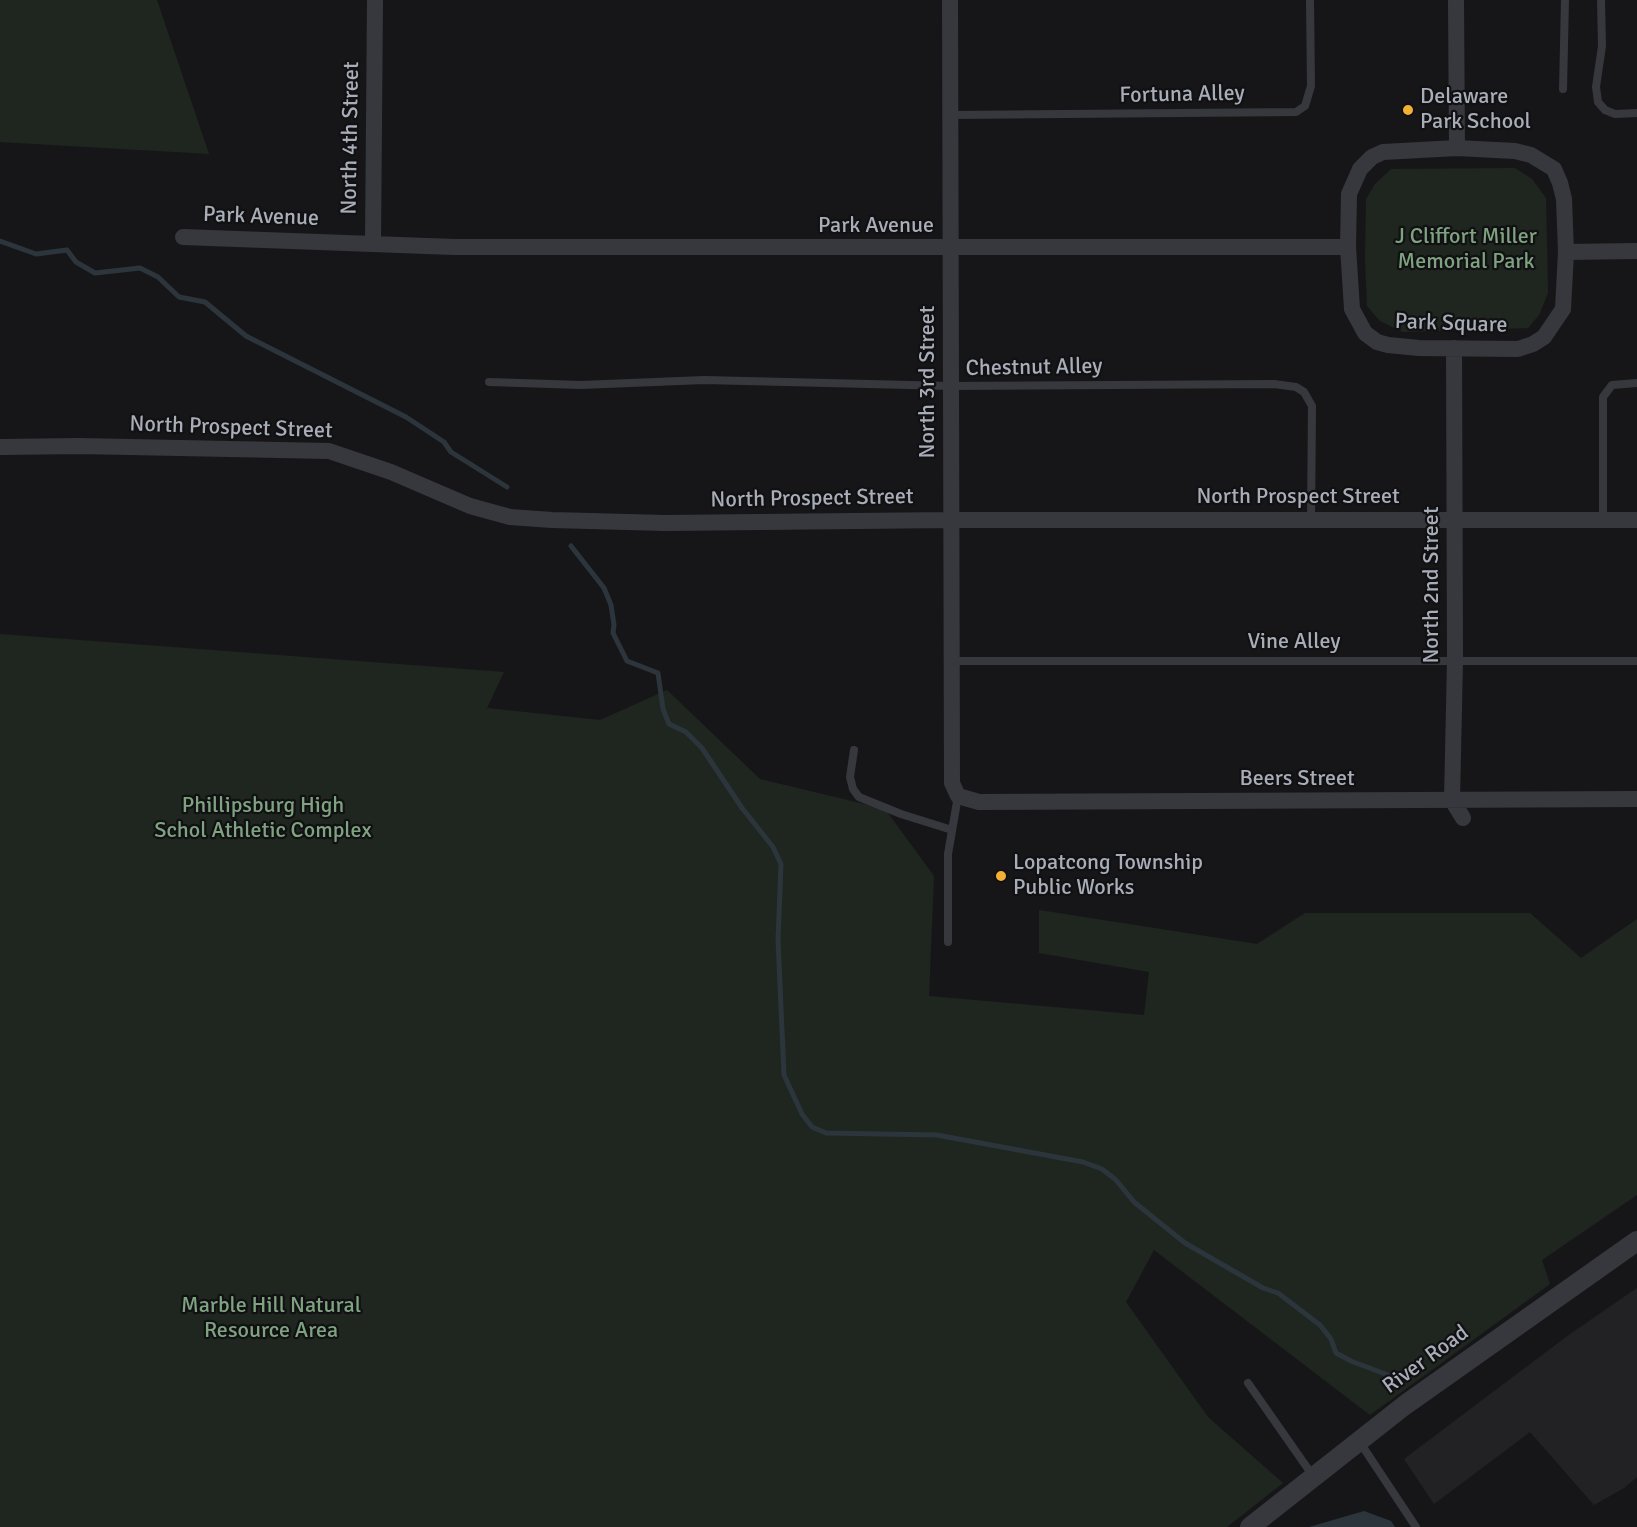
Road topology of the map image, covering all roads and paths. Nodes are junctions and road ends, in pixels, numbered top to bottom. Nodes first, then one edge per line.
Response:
1 (375, 0) edge
2 (950, 0) edge
3 (1310, 0) edge
4 (1456, 0) edge
5 (1565, 0) edge
6 (1601, 0) edge
7 (1563, 89) dead end
8 (1637, 113) edge
9 (950, 115) junction
10 (1457, 148) junction
11 (183, 237) dead end
12 (373, 244) junction
13 (405, 245) joint
14 (1348, 247) junction
15 (950, 248) junction
16 (1637, 251) edge
17 (1566, 252) junction
18 (1454, 348) junction
19 (489, 382) dead end
20 (1637, 383) edge
21 (951, 386) junction
22 (0, 447) edge
23 (951, 520) junction
24 (1311, 520) junction
25 (1454, 520) junction
26 (1603, 520) junction
27 (1637, 520) edge
28 (1455, 660) junction
29 (952, 661) junction
30 (1637, 661) edge
31 (854, 750) dead end
32 (958, 796) junction
33 (1637, 799) edge
34 (1452, 801) junction
35 (1463, 818) dead end
36 (952, 830) junction
37 (948, 942) dead end
38 (1637, 1241) edge
39 (1248, 1383) dead end
40 (1359, 1441) junction
41 (1313, 1476) junction
42 (1250, 1527) edge
43 (1416, 1527) edge

1 - 12 street, North 4th Street
2 - 9 street, North 3rd Street
3 - 9 lane, Fortuna Alley
4 - 10 street
5 - 7 lane
6 - 8 lane
9 - 15 street, North 3rd Street
10 - 14 street, Park Square
10 - 17 street, Park Square
11 - 12 street, Park Avenue
12 - 13 street, North 4th Street
13 - 15 street, Park Avenue
14 - 15 street, Park Avenue
14 - 18 street, Park Square
15 - 21 street, North 3rd Street
16 - 17 street
17 - 18 street, Park Square
18 - 25 street, North 2nd Street
19 - 21 lane, Chestnut Alley
20 - 26 lane
21 - 23 street, North 3rd Street
21 - 24 lane, Chestnut Alley
22 - 23 street, North Prospect Street
23 - 24 street, North Prospect Street
23 - 29 street, North 3rd Street
24 - 25 street, North Prospect Street
25 - 26 street, North Prospect Street
25 - 28 street, North 2nd Street
26 - 27 street, North Prospect Street
28 - 29 lane, Vine Alley
28 - 30 lane, Vine Alley
28 - 34 street, North 2nd Street
29 - 32 street, North 3rd Street
31 - 36 lane
32 - 34 street, Beers Street
32 - 36 lane, North 3rd Street
33 - 34 street, Beers Street
34 - 35 street
36 - 37 lane, North 3rd Street
38 - 40 street, River Road
39 - 41 lane
40 - 41 street, River Road
40 - 43 lane
41 - 42 street, River Road

